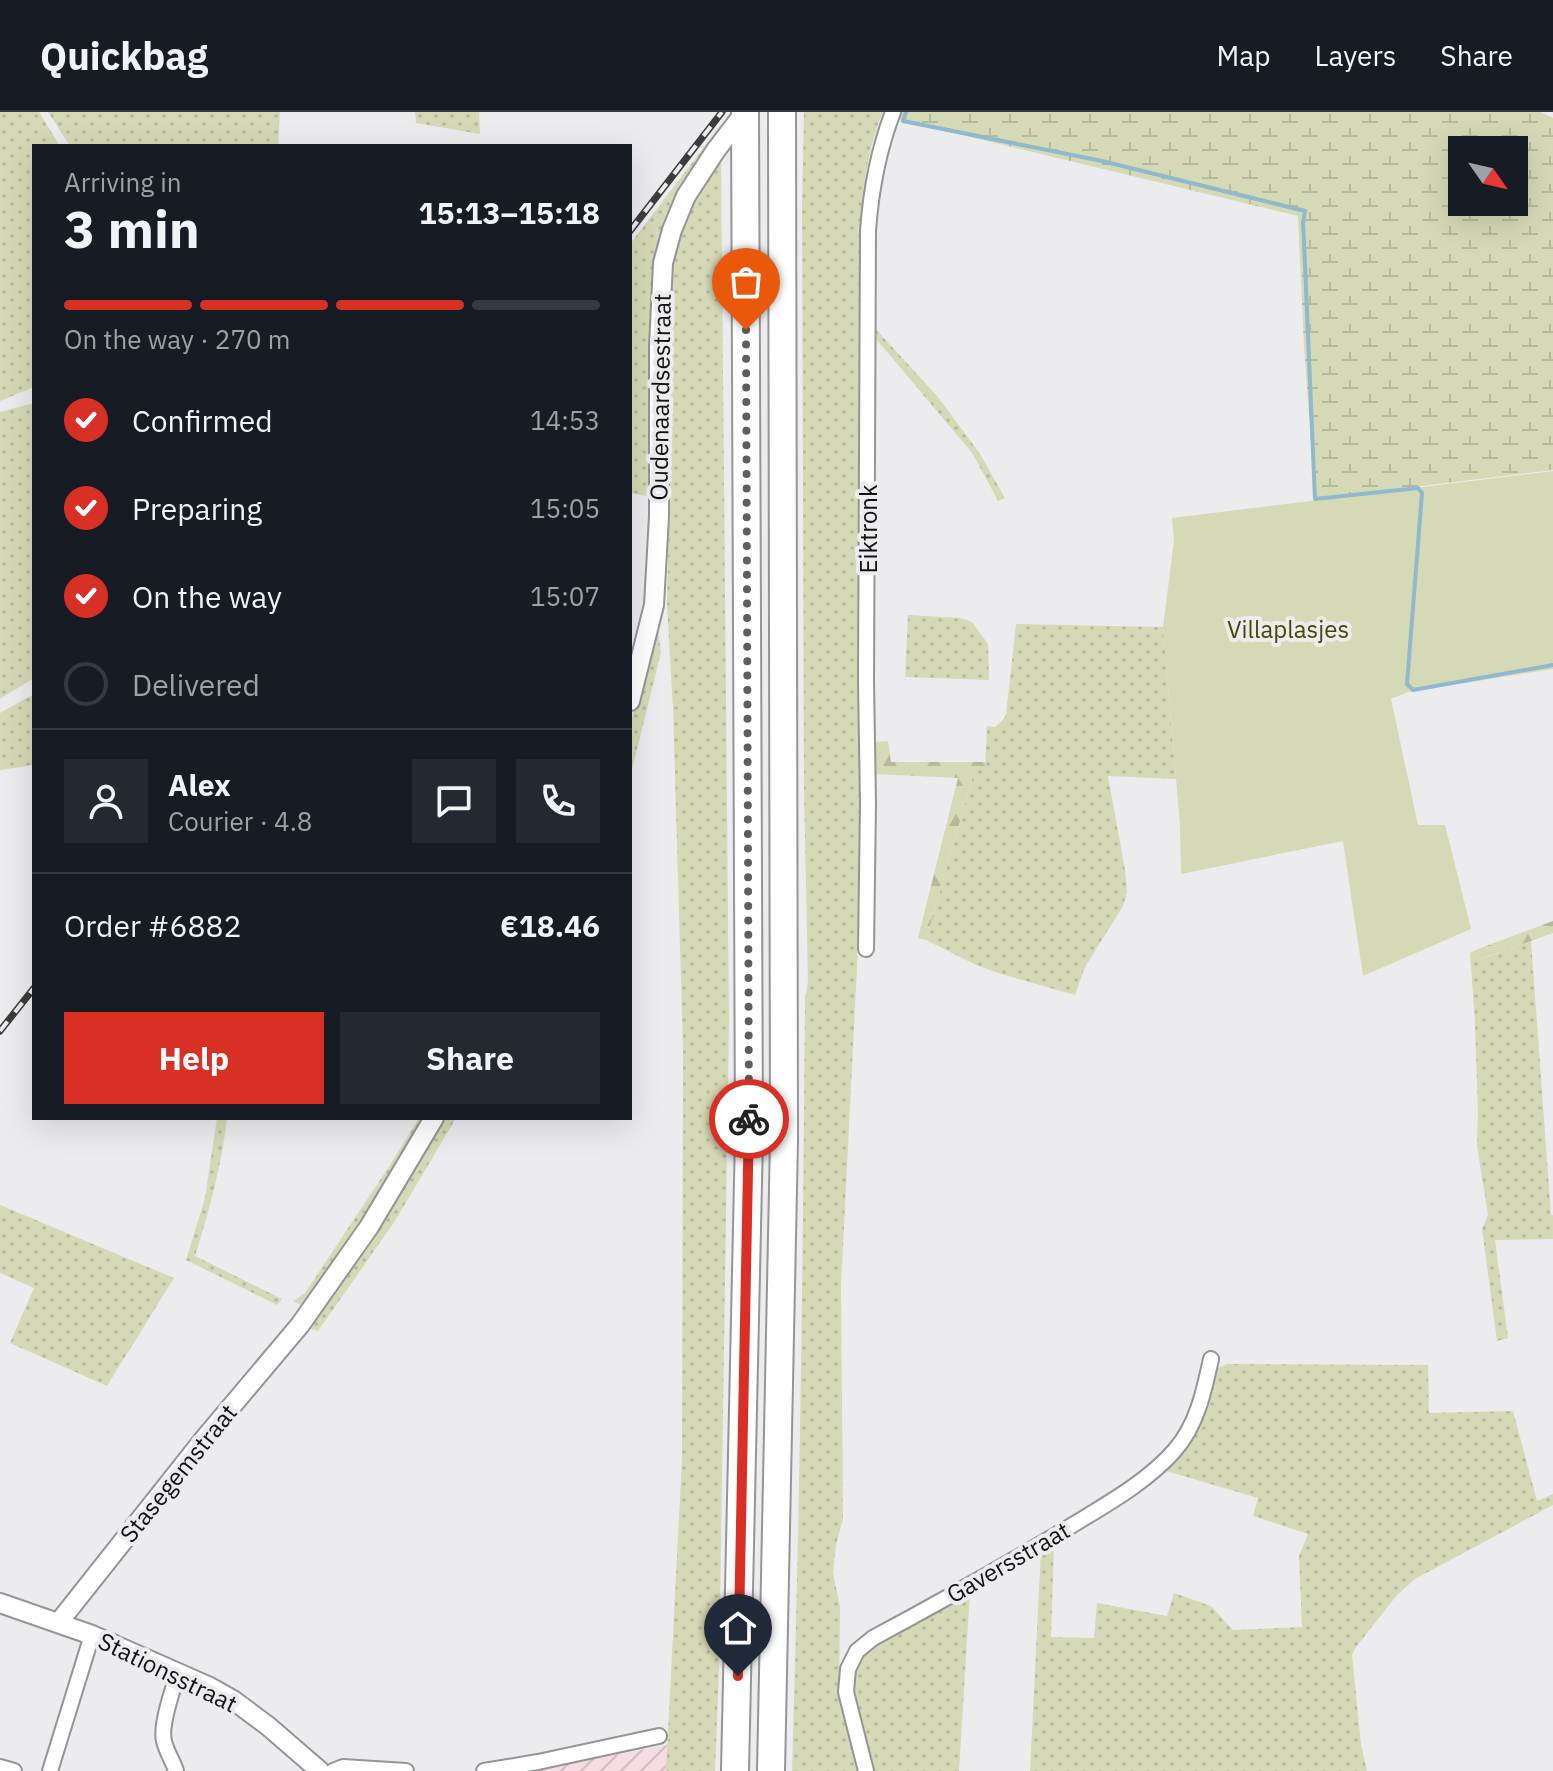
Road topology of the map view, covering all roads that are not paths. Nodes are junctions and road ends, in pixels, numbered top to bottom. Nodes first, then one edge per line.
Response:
1 (745, 112) edge
2 (893, 112) edge
3 (782, 120) edge
4 (632, 693) edge
5 (866, 949) dead end
6 (433, 1120) edge
7 (1211, 1359) dead end
8 (0, 1603) edge
9 (59, 1622) junction
10 (92, 1635) junction
11 (179, 1673) junction
12 (659, 1736) dead end
13 (0, 1767) edge
14 (14, 1771) edge
15 (50, 1771) edge
16 (176, 1771) edge
17 (320, 1771) edge
18 (333, 1771) edge
19 (406, 1771) edge
20 (484, 1771) edge
21 (735, 1771) edge
22 (771, 1771) edge
23 (866, 1771) edge

1 - 4 street, Oudenaardsestraat
1 - 21 highway
2 - 5 street, Eiktronk
3 - 22 highway
6 - 9 street, Stasegemstraat
7 - 23 street, Gaversstraat
8 - 9 street, Stationsstraat
9 - 10 street, Stationsstraat
10 - 11 street, Stationsstraat
10 - 15 street
11 - 16 street
11 - 17 street, Stationsstraat
12 - 20 street
13 - 14 street
18 - 19 street

